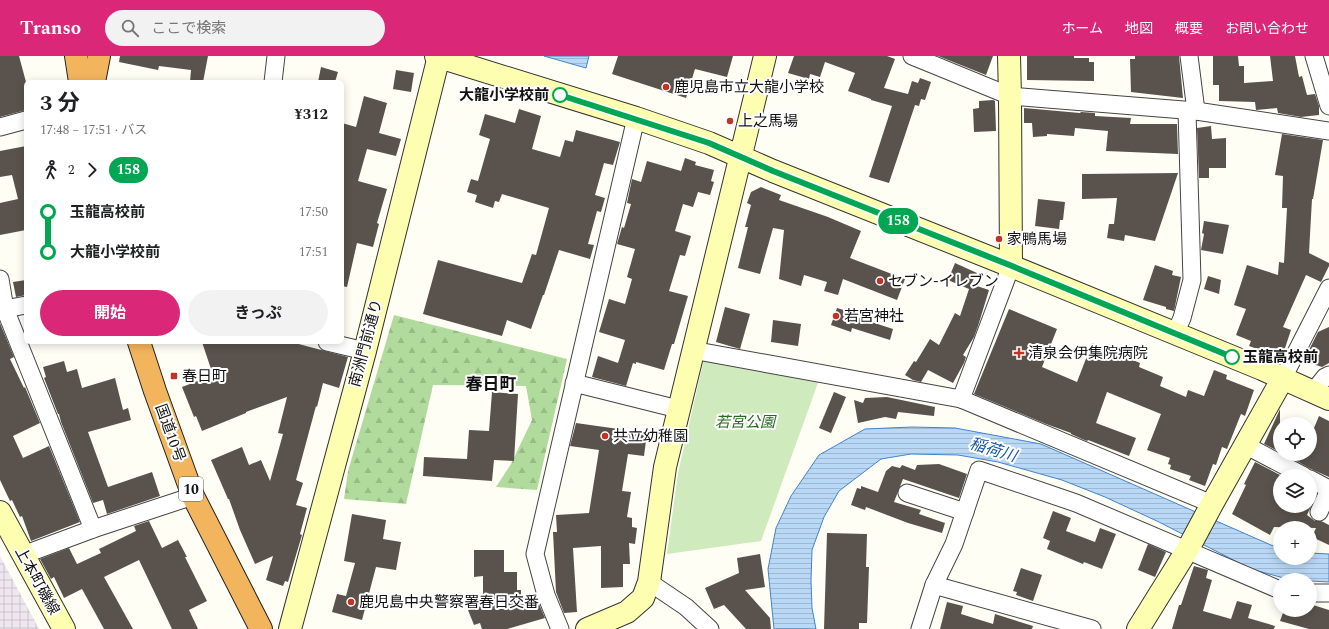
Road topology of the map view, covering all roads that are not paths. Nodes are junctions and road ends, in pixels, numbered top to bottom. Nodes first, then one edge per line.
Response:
1 (76, 56) edge
2 (99, 56) edge
3 (276, 56) edge
4 (438, 56) edge
5 (765, 56) edge
6 (912, 56) edge
7 (1009, 56) edge
8 (1189, 56) edge
9 (1314, 56) edge
10 (80, 80) edge
11 (94, 80) edge
12 (274, 80) edge
13 (1010, 96) junction
14 (1329, 106) edge
15 (1192, 111) junction
16 (636, 118) junction
17 (24, 121) edge
18 (0, 127) edge
19 (1329, 131) edge
20 (740, 157) junction
21 (1012, 266) junction
22 (0, 279) edge
23 (1329, 288) edge
24 (24, 305) edge
25 (3, 310) edge
26 (1175, 334) junction
27 (140, 344) edge
28 (335, 344) edge
29 (692, 350) junction
30 (365, 351) junction
31 (1329, 375) edge
32 (1283, 378) junction
33 (574, 383) junction
34 (1321, 396) edge
35 (961, 399) junction
36 (678, 409) junction
37 (1245, 445) junction
38 (1291, 469) edge
39 (1317, 483) edge
40 (1329, 489) edge
41 (907, 493) dead end
42 (193, 496) junction
43 (1211, 505) junction
44 (0, 512) edge
45 (965, 512) junction
46 (1319, 512) dead end
47 (93, 529) junction
48 (1188, 549) junction
49 (23, 555) junction
50 (649, 582) junction
51 (934, 586) junction
52 (1273, 587) edge
53 (1317, 593) edge
54 (1329, 593) edge
55 (64, 629) edge
56 (261, 629) edge
57 (290, 629) edge
58 (560, 629) edge
59 (586, 629) edge
60 (710, 629) edge
61 (920, 629) edge
62 (1092, 629) edge
63 (1138, 629) edge

1 - 10 highway
2 - 11 highway
3 - 12 street
4 - 16 street
4 - 30 street, 南洲門前通り
5 - 20 street
6 - 13 street
7 - 13 street
8 - 15 street
9 - 14 street
13 - 15 street
13 - 21 street
15 - 19 street
15 - 26 street
16 - 20 street
16 - 33 street
17 - 18 street
20 - 21 street
20 - 29 street
21 - 26 street
21 - 35 street
22 - 25 street
23 - 32 street
24 - 25 street
25 - 47 street
26 - 32 street
27 - 42 highway, 国道10号 / 10
28 - 30 street
29 - 35 street
29 - 36 street
30 - 57 street, 南洲門前通り
31 - 34 street
32 - 34 street
32 - 37 street
33 - 36 street
33 - 58 street
35 - 43 street
36 - 50 street
37 - 38 street
37 - 43 street
39 - 40 street
40 - 46 street
41 - 45 street
42 - 47 street
42 - 56 highway, 国道10号 / 10
43 - 48 street
44 - 49 street, 上本町磯線
45 - 48 street
45 - 51 street
47 - 49 street
48 - 52 street
48 - 63 street
49 - 55 street, 上本町磯線
50 - 59 street
50 - 60 street
51 - 61 street
51 - 62 street
53 - 54 street

